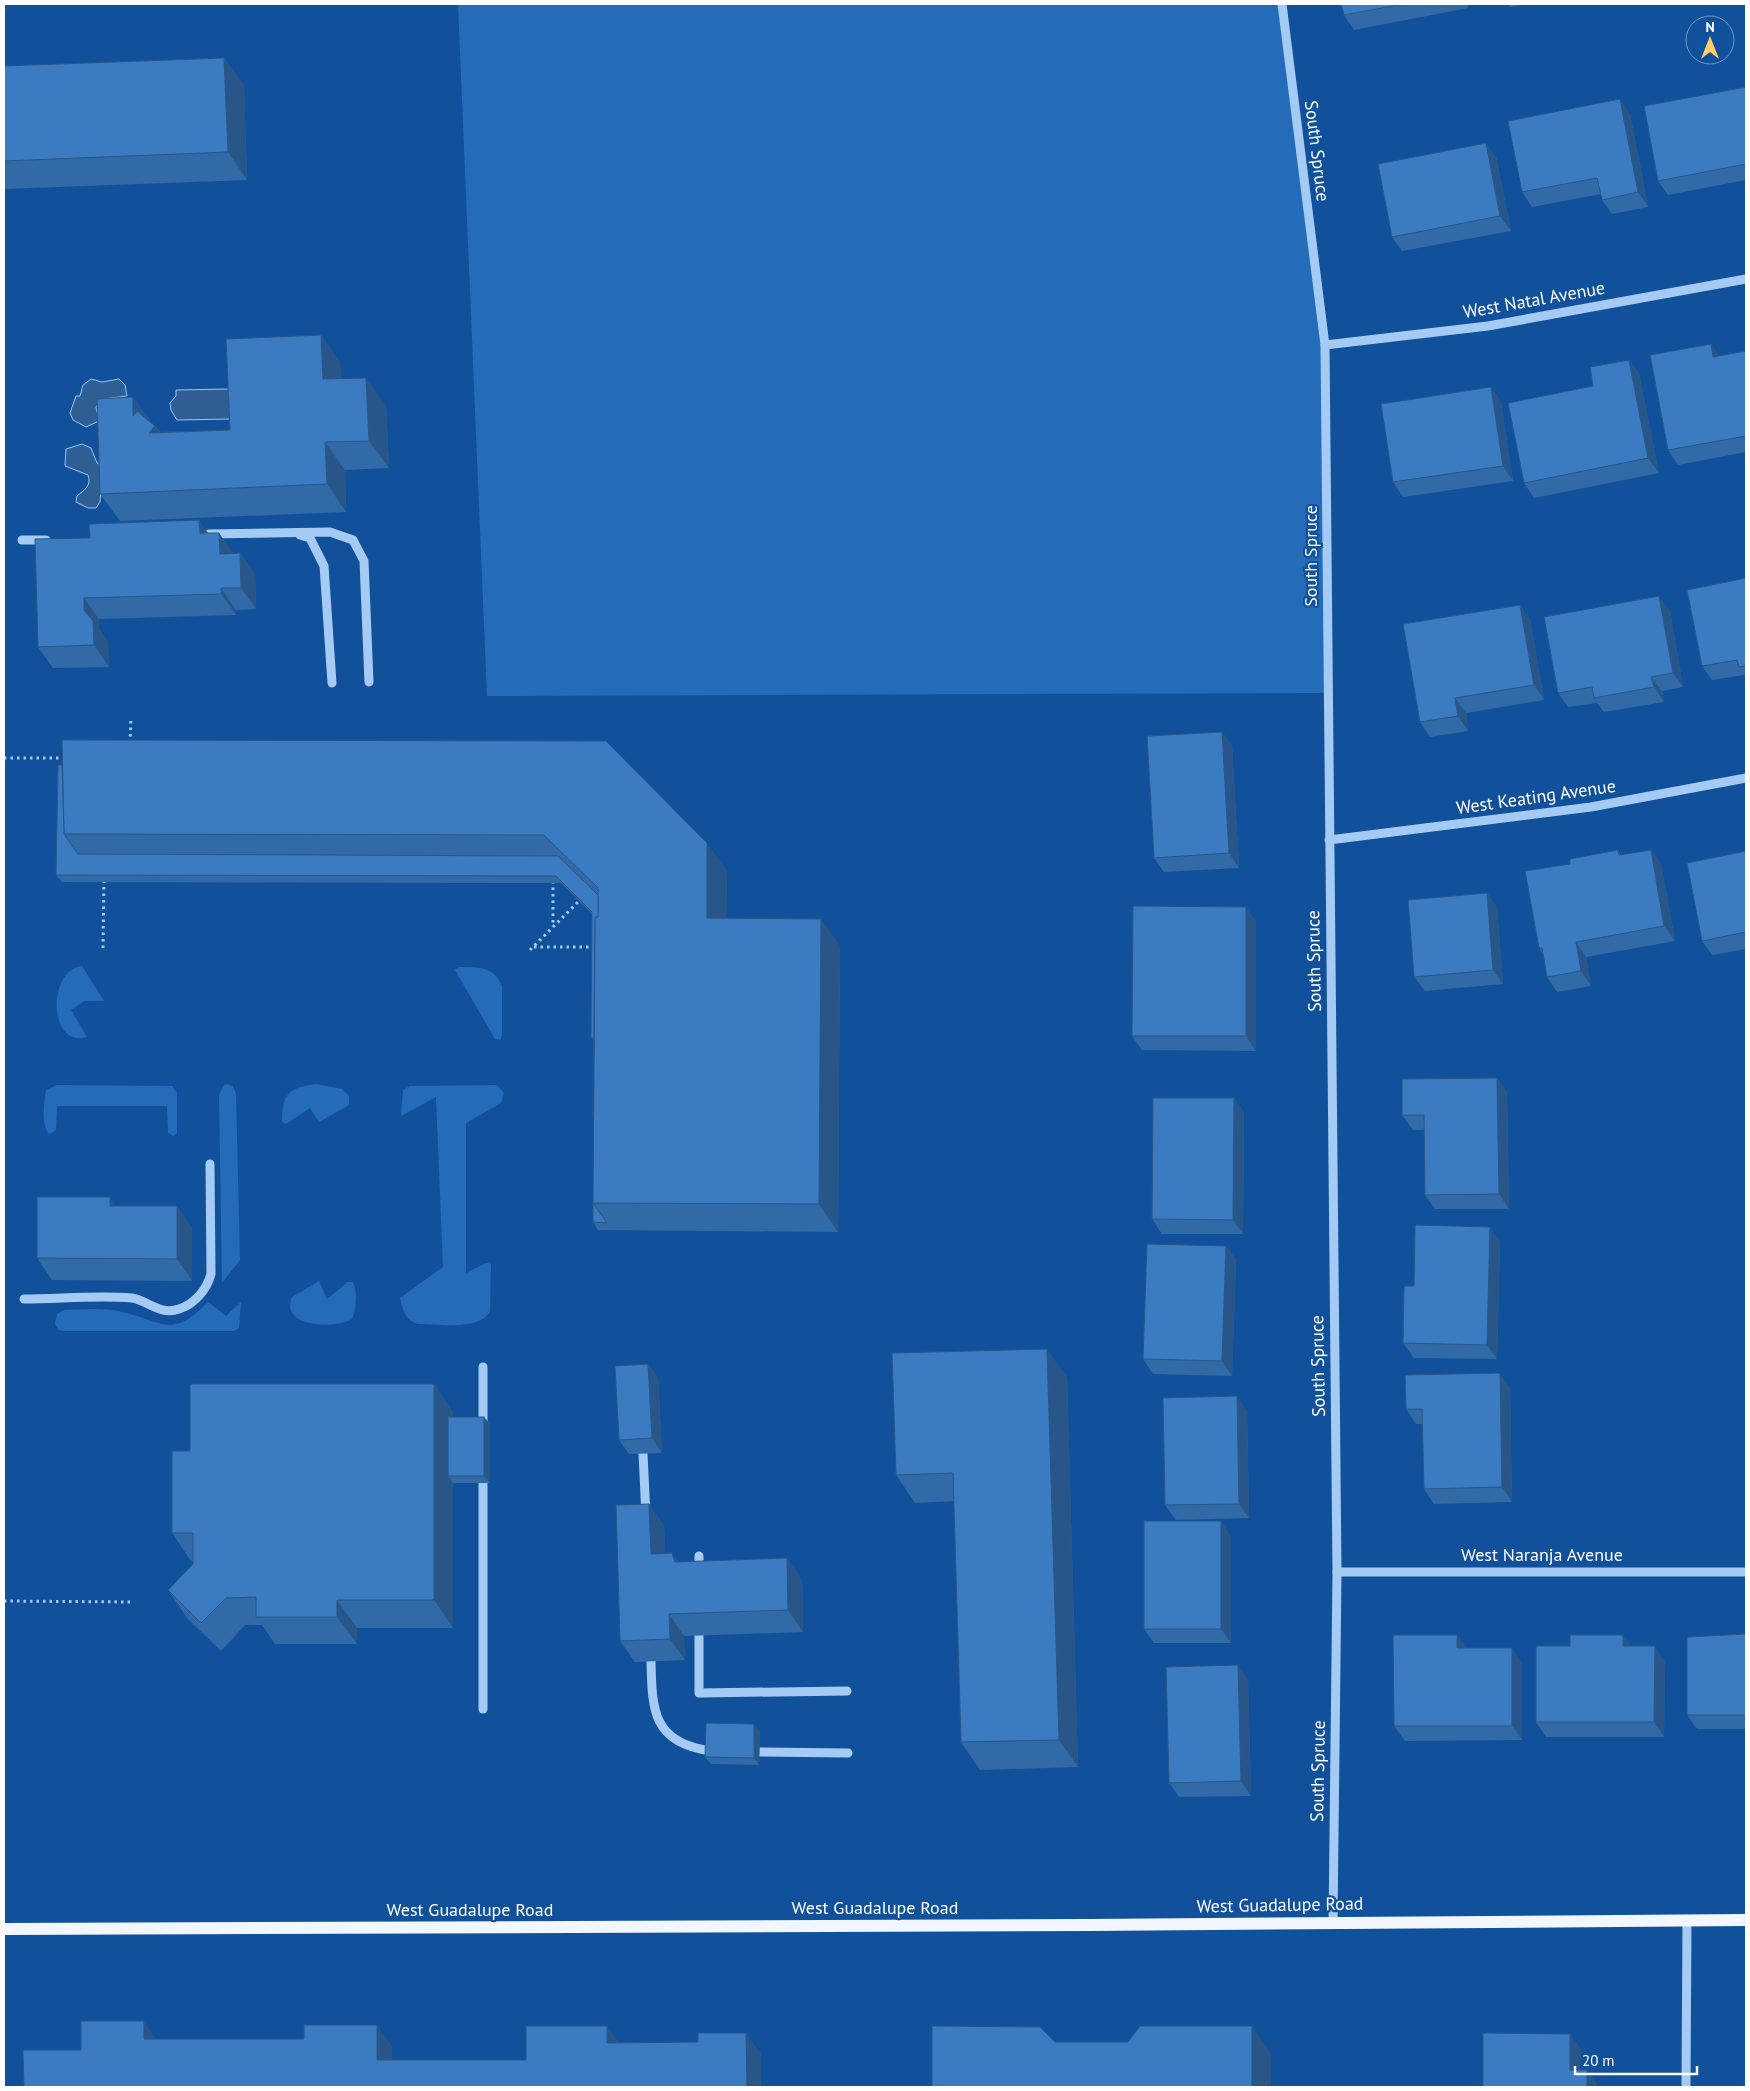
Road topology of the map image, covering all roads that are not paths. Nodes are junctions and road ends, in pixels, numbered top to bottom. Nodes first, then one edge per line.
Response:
1 (1282, 4) edge
2 (1746, 279) edge
3 (1325, 345) junction
4 (288, 532) junction
5 (199, 534) edge
6 (51, 539) edge
7 (22, 540) dead end
8 (369, 682) dead end
9 (332, 683) dead end
10 (1746, 778) edge
11 (1329, 840) junction
12 (210, 1164) dead end
13 (24, 1299) dead end
14 (483, 1367) dead end
15 (483, 1424) edge
16 (643, 1454) edge
17 (483, 1483) edge
18 (647, 1526) edge
19 (699, 1556) dead end
20 (1337, 1572) junction
21 (1746, 1572) edge
22 (699, 1583) edge
23 (699, 1635) edge
24 (651, 1662) edge
25 (847, 1691) dead end
26 (483, 1709) dead end
27 (711, 1751) edge
28 (759, 1752) dead end
29 (848, 1753) dead end
30 (1687, 1920) junction
31 (1746, 1920) edge
32 (1333, 1922) junction
33 (4, 1929) edge
34 (1686, 2087) edge

1 - 3 street, South Spruce
2 - 3 street, West Natal Avenue
3 - 11 street, South Spruce
4 - 5 street
4 - 8 street
4 - 9 street
6 - 7 street
10 - 11 street, West Keating Avenue
11 - 20 street, South Spruce
12 - 13 street
14 - 15 street
16 - 18 street
17 - 26 street
19 - 22 street
20 - 21 street, West Naranja Avenue
20 - 32 street, South Spruce
23 - 25 street
24 - 27 street
28 - 29 street
30 - 31 main road, West Guadalupe Road
30 - 32 main road, West Guadalupe Road
30 - 34 street
32 - 33 main road, West Guadalupe Road

